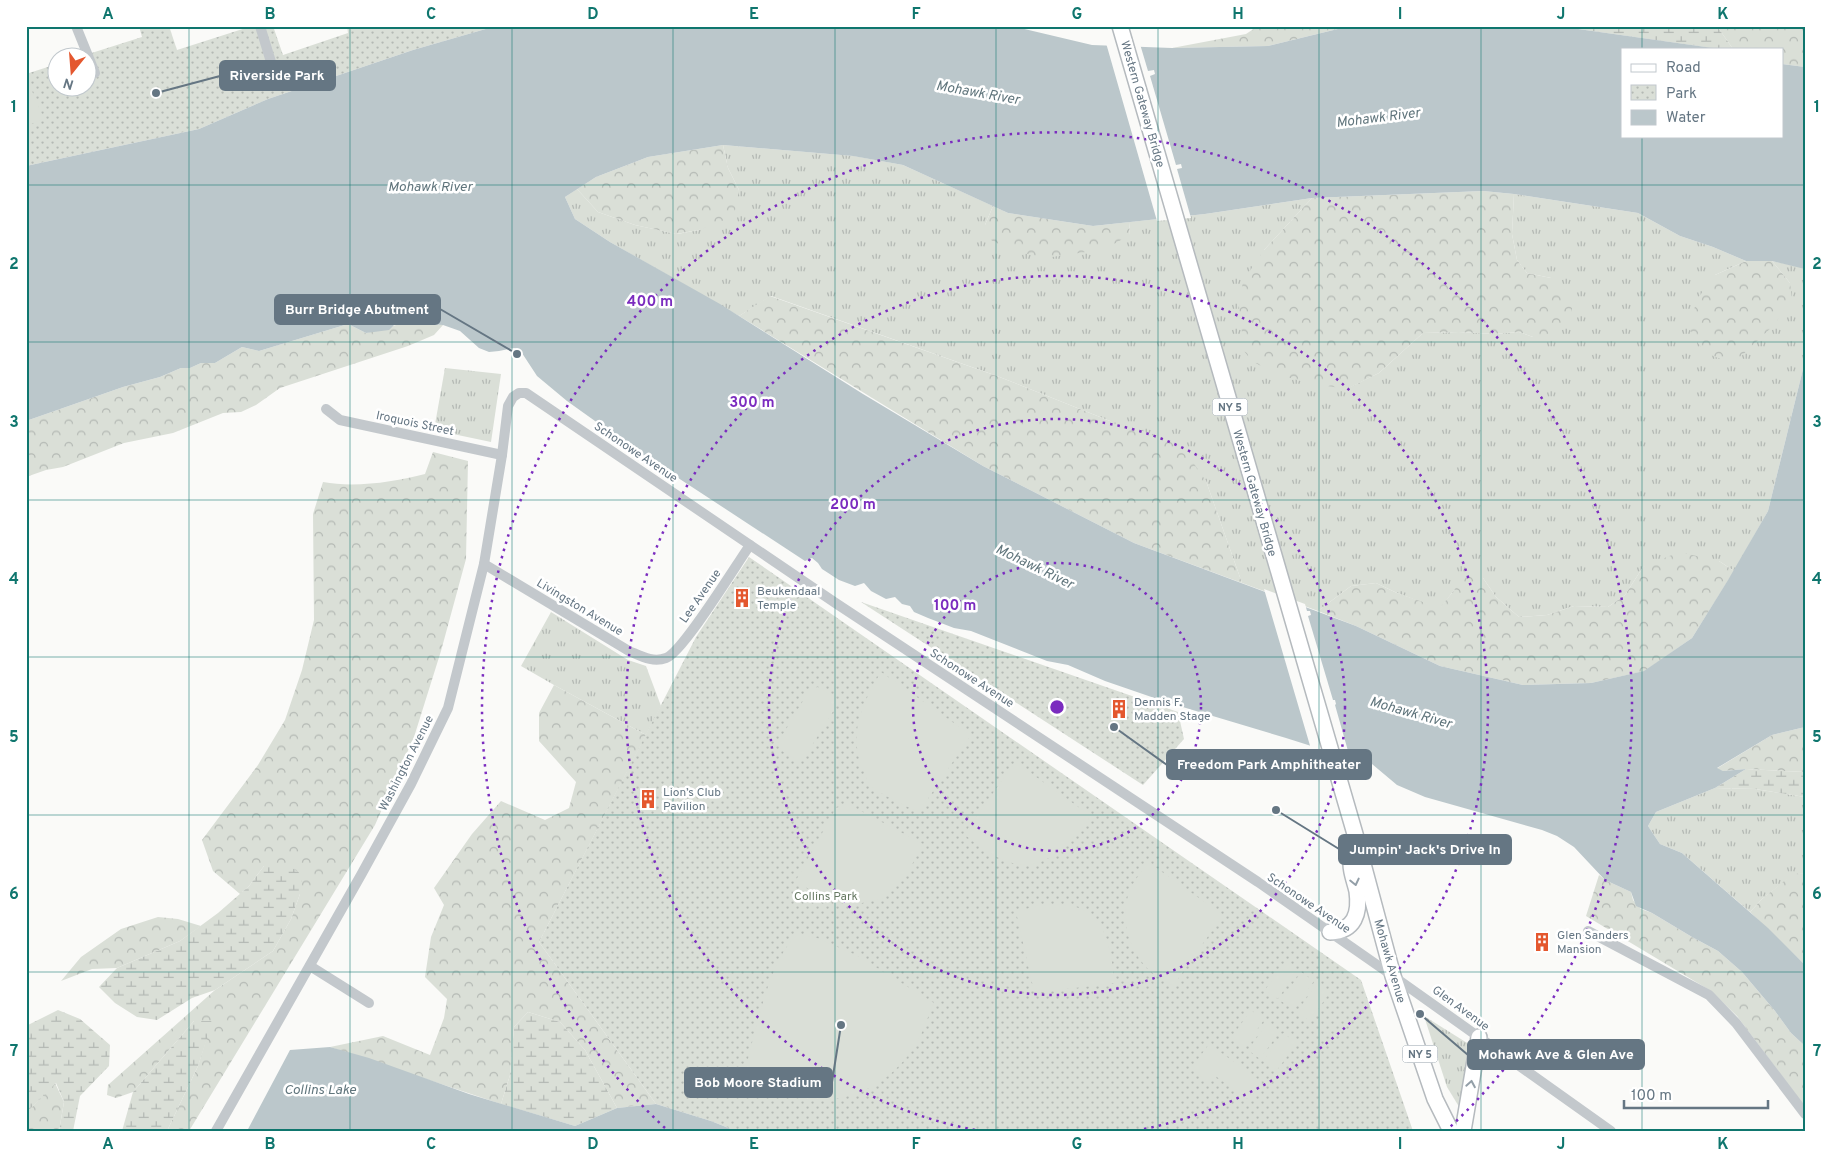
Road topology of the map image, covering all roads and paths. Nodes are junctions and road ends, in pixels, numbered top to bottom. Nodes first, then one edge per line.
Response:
1 (76, 26) edge
2 (260, 26) edge
3 (1120, 26) edge
4 (85, 48) edge
5 (275, 75) dead end
6 (538, 400) joint
7 (326, 409) dead end
8 (502, 456) junction
9 (750, 545) junction
10 (484, 564) junction
11 (666, 658) joint
12 (1340, 788) joint
13 (1355, 834) junction
14 (1588, 931) dead end
15 (1330, 932) junction
16 (310, 966) junction
17 (1393, 976) junction
18 (369, 1004) dead end
19 (1479, 1036) junction
20 (1805, 1114) edge
21 (216, 1131) edge
22 (1451, 1131) edge
23 (1463, 1131) edge
24 (1611, 1131) edge

1 - 4 street
2 - 5 street
3 - 12 main road, Western Gateway Bridge / NY 5
6 - 8 street, Washington Avenue
6 - 9 street, Schonowe Avenue
7 - 8 street, Iroquois Street
8 - 10 street, Washington Avenue
9 - 11 street, Lee Avenue
9 - 15 street, Schonowe Avenue
10 - 11 street, Livingston Avenue
10 - 16 street, Washington Avenue
12 - 13 main road, Mohawk Avenue / NY 5
13 -> 15 main road
13 - 17 main road, Mohawk Avenue / NY 5
14 - 20 street
15 - 17 street, Schonowe Avenue
16 - 18 street
16 - 21 street, Washington Avenue
17 - 19 street, Glen Avenue
17 - 22 main road, Mohawk Avenue / NY 5
23 -> 19 main road
19 - 24 street, Glen Avenue

